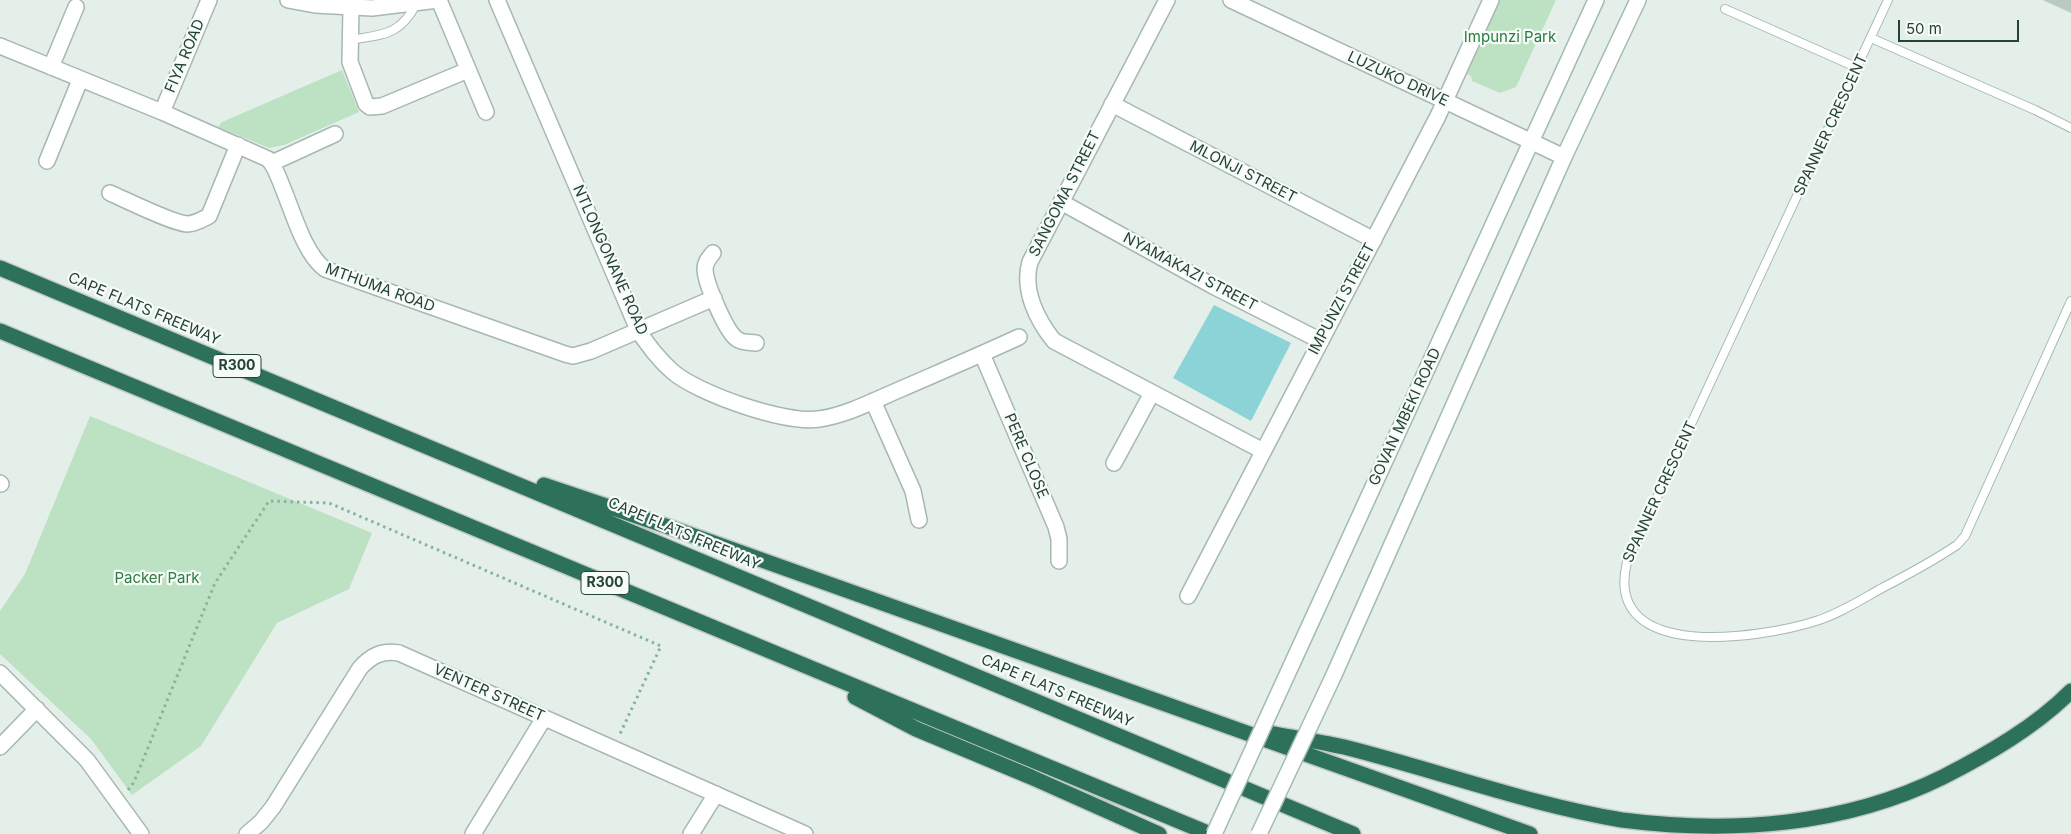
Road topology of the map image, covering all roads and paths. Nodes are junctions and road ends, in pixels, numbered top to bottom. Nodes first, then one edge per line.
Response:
1 (208, 0) edge
2 (288, 0) edge
3 (438, 0) edge
4 (497, 0) edge
5 (1167, 0) edge
6 (1232, 0) edge
7 (1491, 0) edge
8 (1596, 0) edge
9 (1638, 0) edge
10 (1888, 0) edge
11 (417, 3) junction
12 (76, 6) dead end
13 (351, 7) junction
14 (1724, 9) dead end
15 (1871, 38) junction
16 (350, 40) junction
17 (0, 46) edge
18 (51, 68) junction
19 (1858, 68) junction
20 (468, 70) junction
21 (80, 80) junction
22 (1445, 101) junction
23 (1112, 104) junction
24 (162, 112) junction
25 (486, 112) dead end
26 (2071, 128) edge
27 (335, 134) dead end
28 (1531, 141) junction
29 (238, 145) junction
30 (1564, 158) junction
31 (47, 161) dead end
32 (272, 163) junction
33 (110, 193) dead end
34 (1061, 202) junction
35 (1374, 240) junction
36 (714, 253) dead end
37 (0, 268) edge
38 (714, 298) junction
39 (2071, 301) edge
40 (0, 331) edge
41 (639, 332) junction
42 (1019, 337) dead end
43 (1321, 341) junction
44 (756, 343) dead end
45 (982, 354) junction
46 (1152, 393) junction
47 (873, 401) junction
48 (1263, 451) junction
49 (1114, 464) dead end
50 (474, 465) junction
51 (919, 520) dead end
52 (1058, 561) dead end
53 (1188, 596) dead end
54 (768, 652) junction
55 (0, 674) edge
56 (2071, 691) edge
57 (37, 709) junction
58 (544, 718) junction
59 (1213, 722) junction
60 (0, 747) edge
61 (613, 748) junction
62 (716, 794) junction
63 (118, 802) junction
64 (141, 834) edge
65 (247, 834) edge
66 (473, 834) edge
67 (691, 834) edge
68 (804, 834) edge
69 (1159, 834) edge
70 (1210, 834) edge
71 (1214, 834) edge
72 (1259, 834) edge
73 (1354, 834) edge
74 (1530, 834) edge

1 - 24 street, FIYA ROAD
2 - 13 street
3 - 11 street
3 - 20 street
4 - 41 street, NTLONGONANE ROAD
5 - 23 street, SANGOMA STREET
6 - 22 street, LUZUKO DRIVE
7 - 22 street, IMPUNZI STREET
8 - 28 street, GOVAN MBEKI ROAD
9 - 30 street
10 - 15 lane
11 - 13 street
11 - 16 lane
12 - 18 street
13 - 16 street
14 - 19 lane
15 - 19 lane, SPANNER CRESCENT
15 - 26 lane, SPANNER CRESCENT
16 - 20 street
17 - 18 street
18 - 21 street
19 - 39 lane, SPANNER CRESCENT
20 - 25 street
21 - 24 street
21 - 31 street
22 - 28 street, LUZUKO DRIVE
22 - 35 street, IMPUNZI STREET
23 - 34 street, SANGOMA STREET
23 - 35 street, MLONJI STREET
24 - 29 street
27 - 32 street
28 - 30 street, LUZUKO DRIVE
28 - 71 street, GOVAN MBEKI ROAD, bridge
29 - 32 street
29 - 33 street
30 - 72 street, bridge
32 - 41 street, MTHUMA ROAD
34 - 43 street, NYAMAKAZI STREET
34 - 46 street, SANGOMA STREET
35 - 43 street, IMPUNZI STREET
36 - 38 street
37 - 50 highway, CAPE FLATS FREEWAY / R300
38 - 41 street, MTHUMA ROAD
38 - 44 street
40 - 54 highway, R300
41 - 47 street, NTLONGONANE ROAD
42 - 45 street, NTLONGONANE ROAD
43 - 48 street, IMPUNZI STREET
45 - 47 street, NTLONGONANE ROAD
45 - 52 street, PERE CLOSE
46 - 48 street, SANGOMA STREET
46 - 49 street
47 - 51 street
48 - 53 street, IMPUNZI STREET
50 - 59 highway
50 - 73 highway, CAPE FLATS FREEWAY / R300
54 - 69 highway
54 - 70 highway, R300
55 - 57 street
56 - 59 highway
57 - 60 street
57 - 63 street
58 - 61 street, VENTER STREET
58 - 65 street, VENTER STREET
58 - 66 street
59 - 74 highway
61 - 62 street, VENTER STREET
61 - 63 path
62 - 67 street
62 - 68 street, VENTER STREET
63 - 64 street

